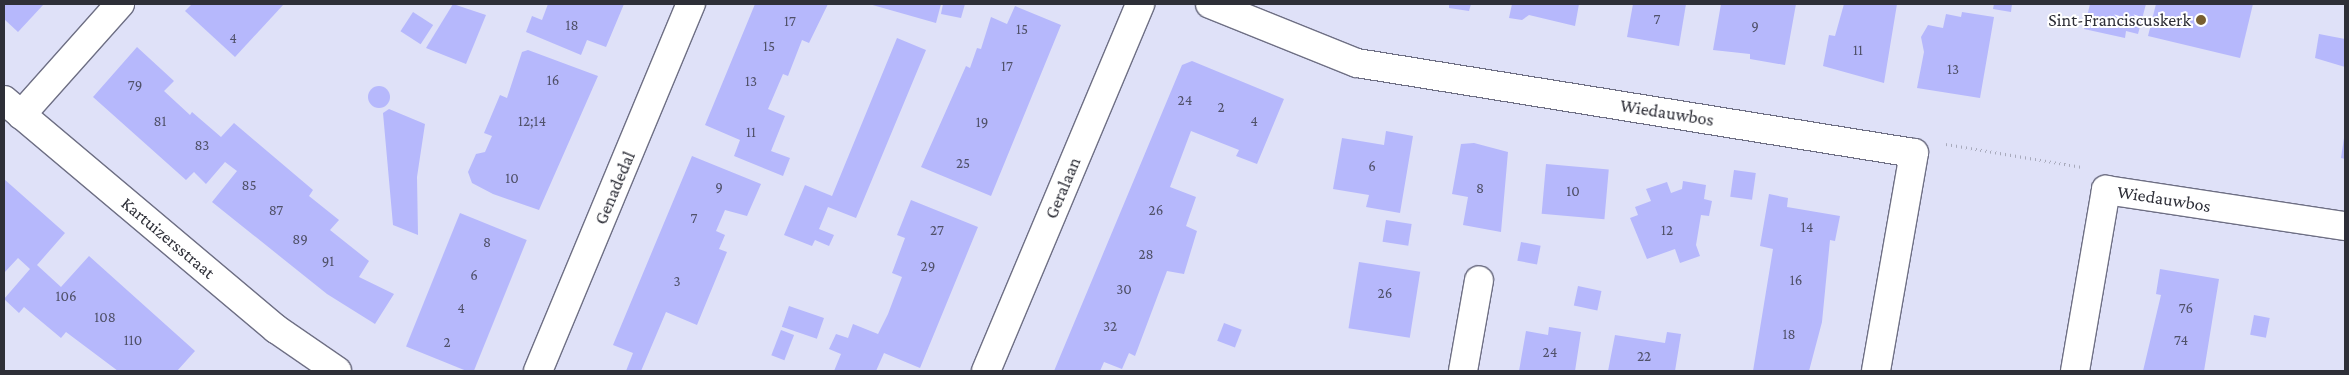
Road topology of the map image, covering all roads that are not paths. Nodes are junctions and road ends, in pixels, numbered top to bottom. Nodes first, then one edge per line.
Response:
1 (120, 4) edge
2 (692, 4) edge
3 (1140, 4) edge
4 (1210, 4) edge
5 (12, 107) edge
6 (2345, 226) edge
7 (1479, 280) dead end
8 (337, 371) edge
9 (538, 371) edge
10 (986, 371) edge
11 (1463, 371) edge
12 (1876, 371) edge
13 (2075, 371) edge

1 - 5 street
2 - 9 street, Genadedal
3 - 10 street, Geralaan
4 - 12 street, Wiedauwbos
5 - 8 street, Kartuizersstraat
6 - 13 street, Wiedauwbos
7 - 11 street

